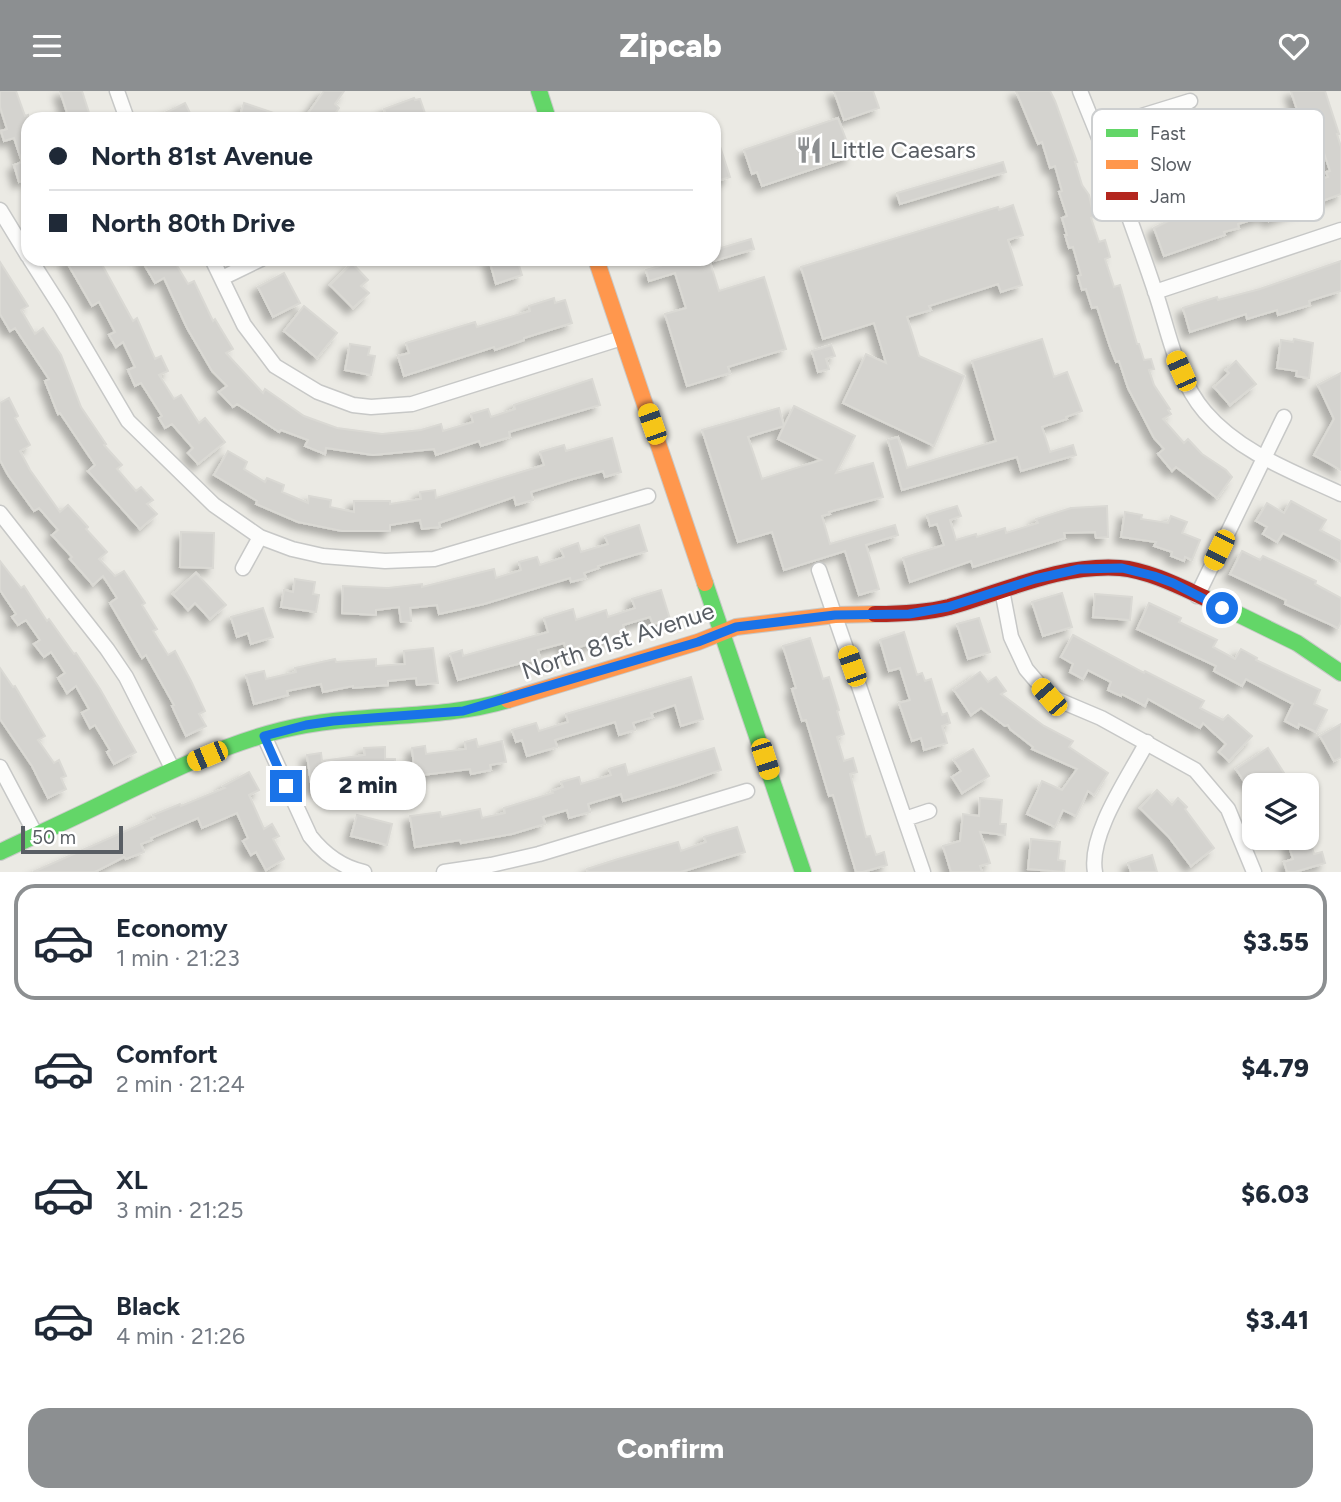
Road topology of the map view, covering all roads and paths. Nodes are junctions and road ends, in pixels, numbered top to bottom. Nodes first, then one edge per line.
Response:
1 (117, 91) edge
2 (539, 91) edge
3 (1080, 91) edge
4 (1190, 101) dead end
5 (1164, 109) edge
6 (124, 112) edge
7 (546, 112) edge
8 (1092, 120) edge
9 (0, 210) edge
10 (1129, 221) edge
11 (1341, 230) edge
12 (21, 245) edge
13 (34, 266) edge
14 (216, 266) edge
15 (247, 266) edge
16 (598, 266) edge
17 (222, 278) junction
18 (1155, 292) junction
19 (622, 338) junction
20 (1284, 418) dead end
21 (1264, 458) junction
22 (1341, 494) edge
23 (648, 496) dead end
24 (0, 513) edge
25 (260, 537) junction
26 (243, 568) dead end
27 (819, 570) dead end
28 (1002, 590) junction
29 (1197, 596) junction
30 (835, 615) junction
31 (721, 631) junction
32 (1341, 673) edge
33 (264, 736) junction
34 (1147, 742) junction
35 (0, 767) edge
36 (173, 770) junction
37 (747, 790) dead end
38 (929, 811) dead end
39 (905, 819) junction
40 (36, 835) junction
41 (0, 852) edge
42 (364, 872) edge
43 (444, 872) edge
44 (803, 872) edge
45 (923, 872) edge
46 (1095, 872) edge
47 (1254, 872) edge

1 - 6 street
2 - 7 street
3 - 8 street
4 - 5 street
9 - 12 street
10 - 18 street
11 - 18 street
13 - 25 street
14 - 17 street
15 - 17 street
16 - 19 street
17 - 19 street
18 - 21 street
19 - 31 street
20 - 21 street
21 - 22 street
21 - 29 street
23 - 25 street
24 - 36 street
25 - 26 street
27 - 30 street
28 - 29 street, North 81st Avenue
28 - 30 street, North 81st Avenue
28 - 34 street
29 - 32 street, North 81st Avenue
30 - 31 street, North 81st Avenue
30 - 39 street
31 - 33 street, North 81st Avenue
31 - 44 street
33 - 36 street, North 81st Avenue
33 - 42 street
34 - 46 street
34 - 47 street
35 - 40 street
36 - 40 street, North 81st Avenue
37 - 43 street
38 - 39 street
39 - 45 street
40 - 41 street, North 81st Avenue

